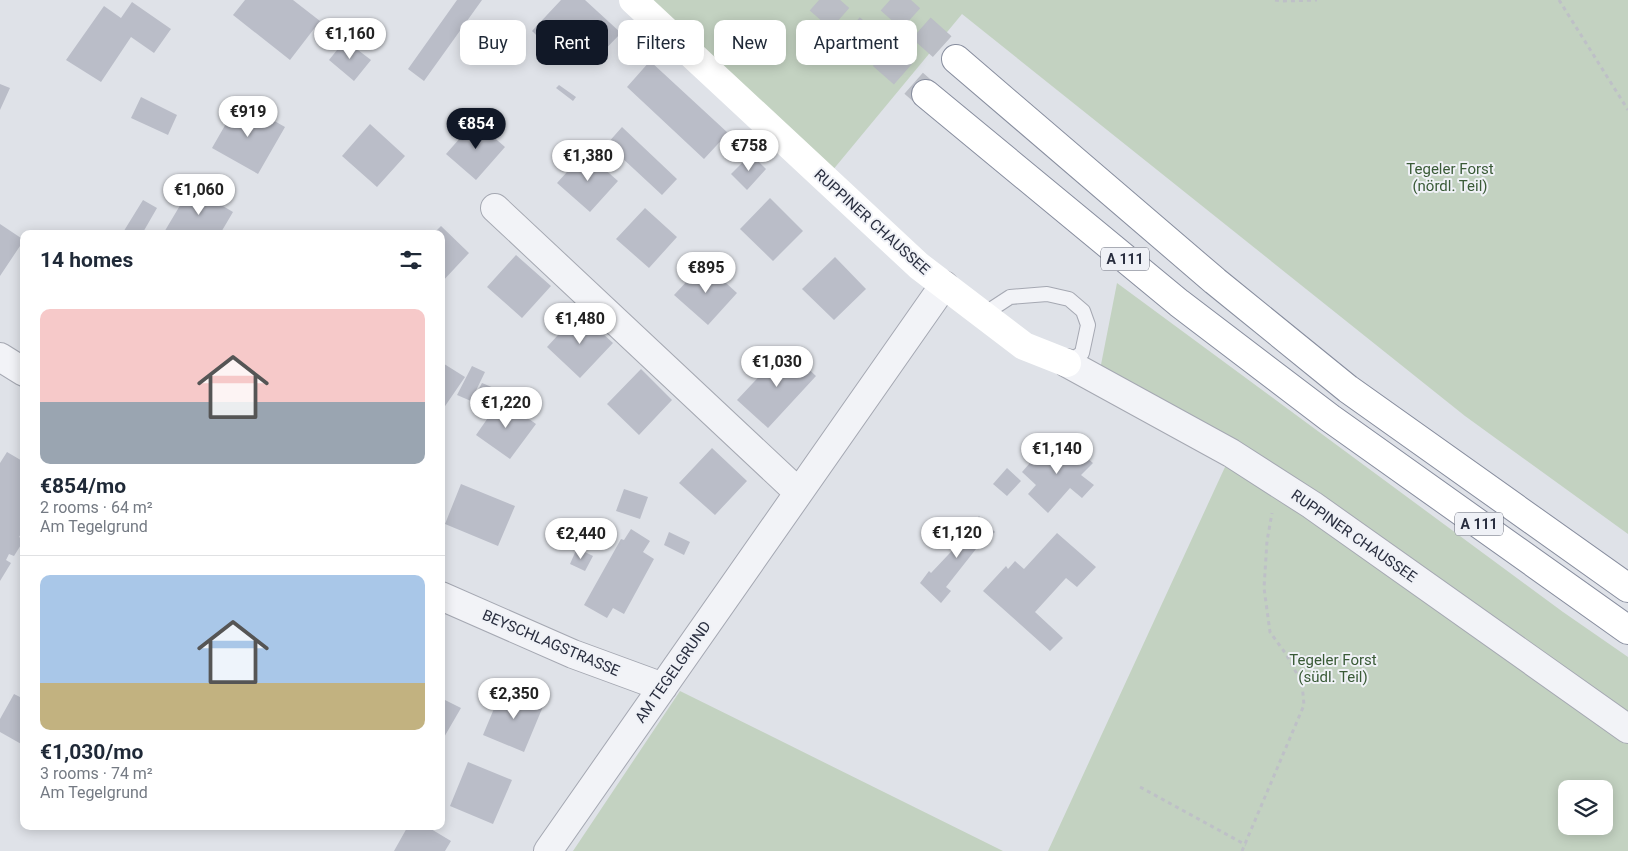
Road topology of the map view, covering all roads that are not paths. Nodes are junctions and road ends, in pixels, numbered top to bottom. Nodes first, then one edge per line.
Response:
1 (633, 0) edge
2 (956, 59) tunnel mouth
3 (926, 94) tunnel mouth
4 (495, 208) dead end
5 (944, 285) junction
6 (984, 314) junction
7 (0, 357) edge
8 (1067, 363) junction
9 (20, 370) edge
10 (798, 492) junction
11 (1628, 588) edge
12 (445, 598) edge
13 (1628, 630) edge
14 (663, 687) junction
15 (1628, 729) edge
16 (548, 851) edge

1 - 5 main road, RUPPINER CHAUSSEE
2 - 11 main road, A 111
3 - 13 main road, A 111
4 - 10 street
5 - 6 main road, RUPPINER CHAUSSEE
5 - 10 street, AM TEGELGRUND
6 - 8 main road, RUPPINER CHAUSSEE
6 - 8 lane
7 - 9 street
8 - 15 street, RUPPINER CHAUSSEE
10 - 14 street, AM TEGELGRUND
12 - 14 street, BEYSCHLAGSTRASSE
14 - 16 street, AM TEGELGRUND

